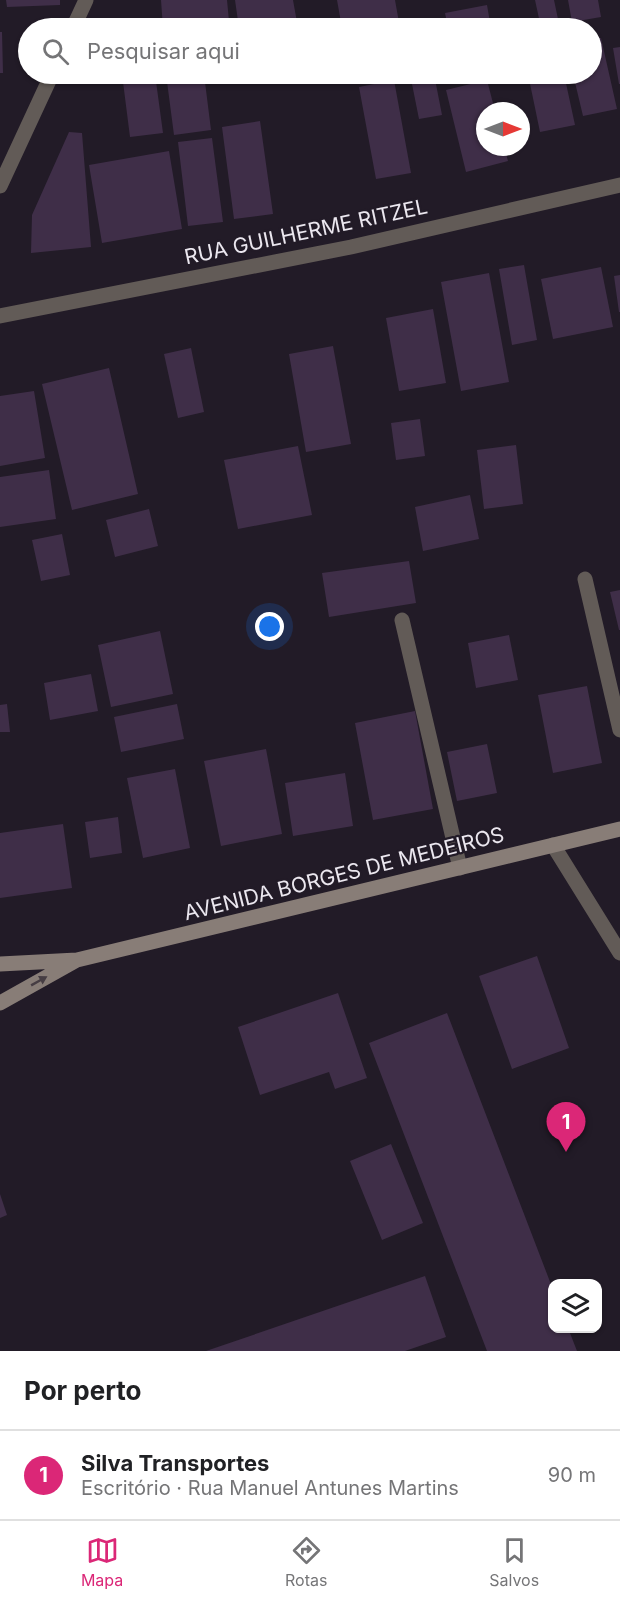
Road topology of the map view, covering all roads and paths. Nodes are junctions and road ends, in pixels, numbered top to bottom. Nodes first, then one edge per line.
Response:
1 (86, 0) edge
2 (77, 18) edge
3 (47, 84) edge
4 (620, 185) edge
5 (0, 186) edge
6 (0, 316) edge
7 (585, 579) dead end
8 (402, 620) dead end
9 (620, 730) edge
10 (620, 829) edge
11 (553, 845) junction
12 (460, 868) junction
13 (620, 953) edge
14 (77, 960) junction
15 (0, 964) edge
16 (0, 1003) edge

1 - 2 street
3 - 5 street
4 - 6 street, RUA GUILHERME RITZEL
7 - 9 street
8 - 12 street
10 - 11 street, AVENIDA BORGES DE MEDEIROS
11 - 12 street, AVENIDA BORGES DE MEDEIROS
11 - 13 street
12 - 14 street, AVENIDA BORGES DE MEDEIROS
14 - 15 street, AVENIDA BORGES DE MEDEIROS
16 -> 14 street, AVENIDA BORGES DE MEDEIROS

